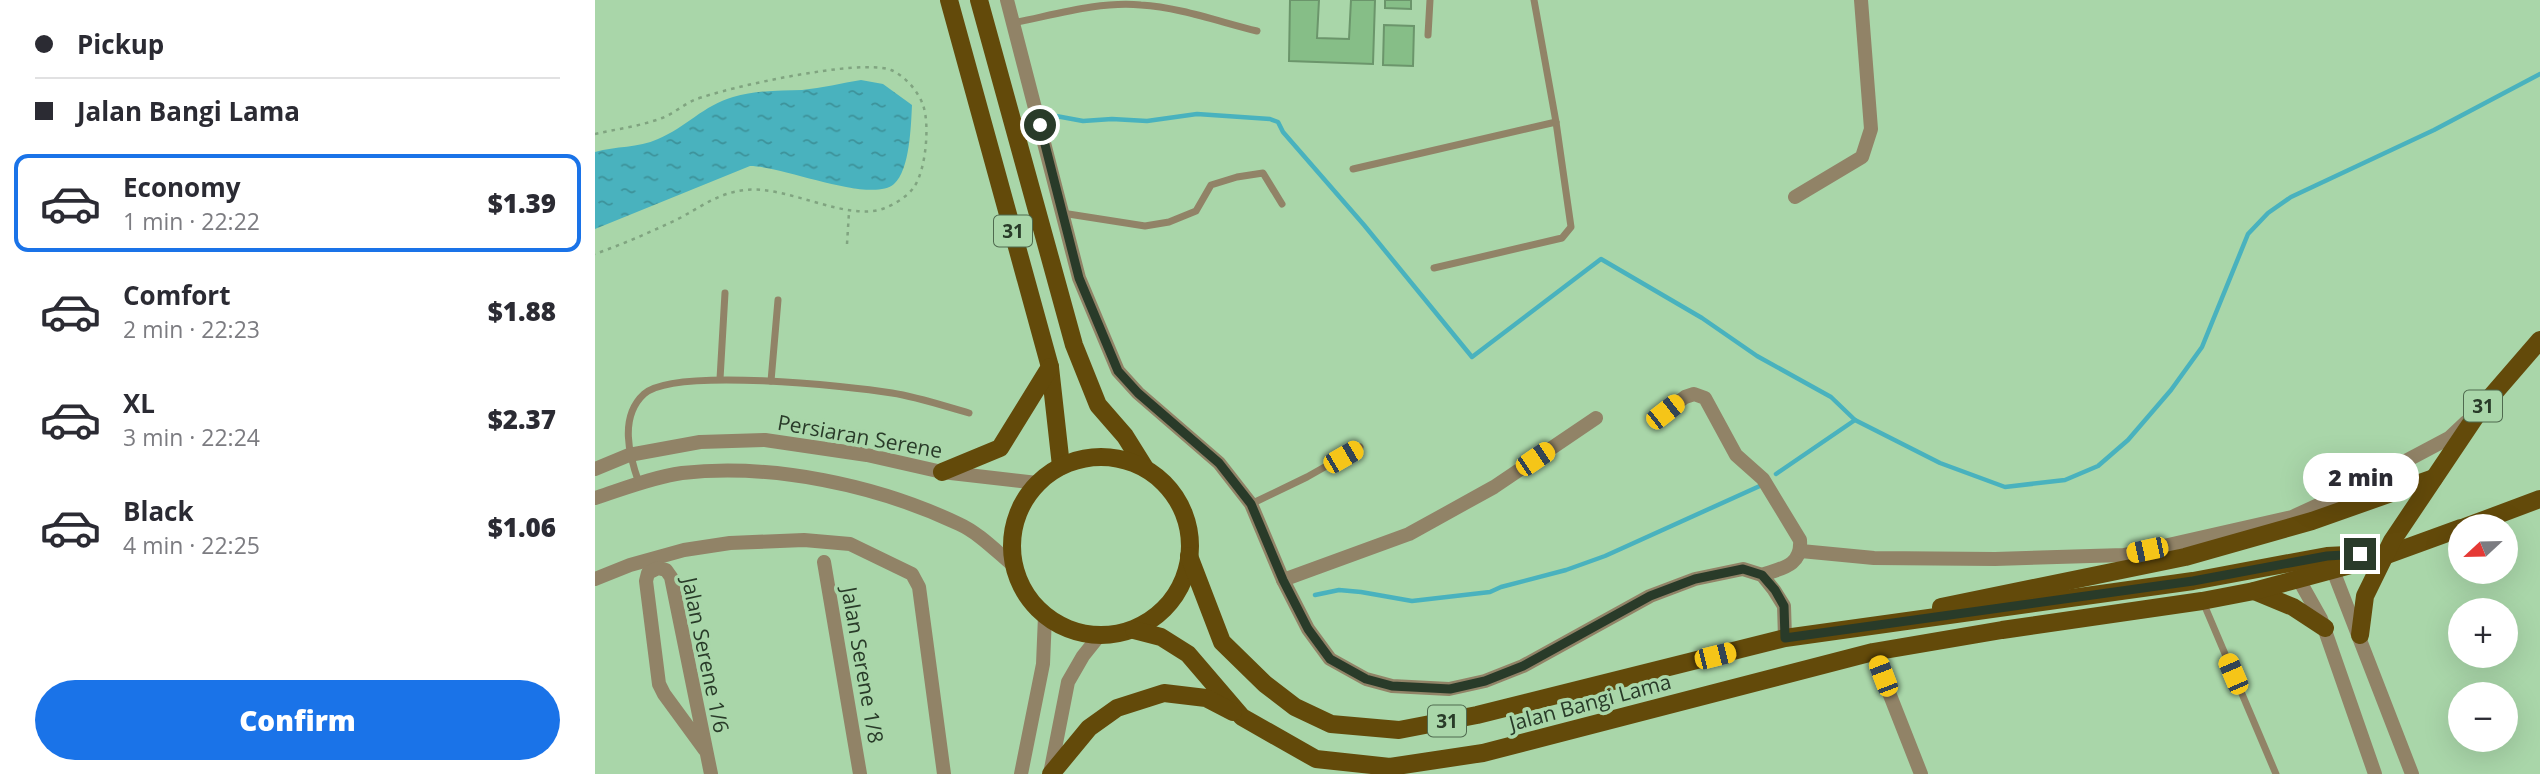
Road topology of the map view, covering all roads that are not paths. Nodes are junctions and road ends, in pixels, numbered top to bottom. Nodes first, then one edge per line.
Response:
1 (949, 0) edge
2 (979, 0) edge
3 (1007, 0) edge
4 (1430, 0) edge
5 (1534, 0) edge
6 (1861, 0) edge
7 (1013, 23) junction
8 (1257, 31) dead end
9 (1428, 35) dead end
10 (1556, 122) junction
11 (1353, 169) dead end
12 (1795, 197) dead end
13 (1282, 204) dead end
14 (1062, 213) junction
15 (1434, 268) dead end
16 (725, 293) dead end
17 (778, 300) dead end
18 (2540, 341) edge
19 (1049, 367) junction
20 (720, 379) junction
21 (771, 381) junction
22 (2482, 407) junction
23 (1665, 412) dead end
24 (969, 413) dead end
25 (1596, 418) dead end
26 (1360, 447) dead end
27 (629, 455) junction
28 (1061, 466) junction
29 (1145, 468) junction
30 (595, 469) edge
31 (942, 472) junction
32 (2434, 478) junction
33 (639, 483) junction
34 (1037, 483) junction
35 (595, 498) edge
36 (2540, 499) edge
37 (1251, 504) junction
38 (2500, 514) edge
39 (2448, 533) edge
40 (1801, 551) junction
41 (1189, 556) junction
42 (2384, 556) junction
43 (824, 562) dead end
44 (2330, 563) junction
45 (1014, 566) junction
46 (2294, 572) junction
47 (1762, 575) junction
48 (595, 579) edge
49 (1283, 580) junction
50 (2254, 591) junction
51 (2203, 601) junction
52 (1045, 616) junction
53 (1892, 624) junction
54 (2325, 628) junction
55 (1134, 631) junction
56 (2360, 635) junction
57 (1099, 636) junction
58 (1785, 638) junction
59 (1873, 652) junction
60 (1242, 717) junction
61 (705, 750) junction
62 (711, 774) edge
63 (860, 774) edge
64 (944, 774) edge
65 (1021, 774) edge
66 (1051, 774) edge
67 (1921, 774) edge
68 (2276, 774) edge
69 (2375, 774) edge
70 (2412, 774) edge

1 - 19 main road, 31
2 - 29 main road, Jalan Bangi Lama / 31
3 - 7 street
4 - 9 lane
5 - 10 lane
6 - 12 street
7 - 8 lane
7 - 14 street
10 - 11 lane
10 - 15 lane
13 - 14 lane
14 - 37 street
16 - 20 lane
17 - 21 lane
18 - 22 main road, 31
19 - 28 main road, 31
19 - 31 main road
20 - 21 lane
20 - 27 lane
21 - 24 lane
22 - 32 main road, 31
22 - 40 street
23 - 40 street
25 - 49 street
26 - 37 lane
27 - 30 street, Persiaran Serene
27 - 31 street, Persiaran Serene
27 - 33 lane
28 - 29 main road, Jalan Bangi Lama / 31
28 - 34 main road, Jalan Bangi Lama / 31
29 - 41 main road, Jalan Bangi Lama / 31
31 - 34 street, Persiaran Serene
32 - 42 main road, 31
32 - 53 main road, Jalan Bangi Lama / 31
33 - 35 street
33 - 45 street
34 - 45 main road, Jalan Bangi Lama / 31
36 - 38 main road, Jalan Bangi Lama / 31
37 - 49 street
39 - 42 main road, Jalan Bangi Lama / 31
40 - 47 street
41 - 55 main road, Jalan Bangi Lama / 31
41 - 58 main road, Jalan Bangi Lama / 31
42 - 44 main road, Jalan Bangi Lama / 31
42 - 56 main road
43 - 63 street, Jalan Serene 1/8
44 - 46 main road, Jalan Bangi Lama / 31
44 - 56 street
45 - 52 main road, Jalan Bangi Lama / 31
46 - 50 main road, Jalan Bangi Lama / 31
46 - 53 main road, Jalan Bangi Lama / 31
46 - 54 street
47 - 49 street
47 - 58 street
48 - 64 street
50 - 51 main road, Jalan Bangi Lama / 31
50 - 54 main road
51 - 59 main road, Jalan Bangi Lama / 31
51 - 68 lane
52 - 57 main road, Jalan Bangi Lama / 31
52 - 65 street
53 - 58 main road, Jalan Bangi Lama / 31
54 - 69 street
55 - 57 main road, Jalan Bangi Lama / 31
55 - 60 main road, Jalan Bangi Lama / 31
56 - 70 street
57 - 66 street
59 - 60 main road, Jalan Bangi Lama / 31
59 - 67 street
60 - 66 main road
61 - 61 street, Jalan Serene 1/6
61 - 62 street, Jalan Serene 1/6

